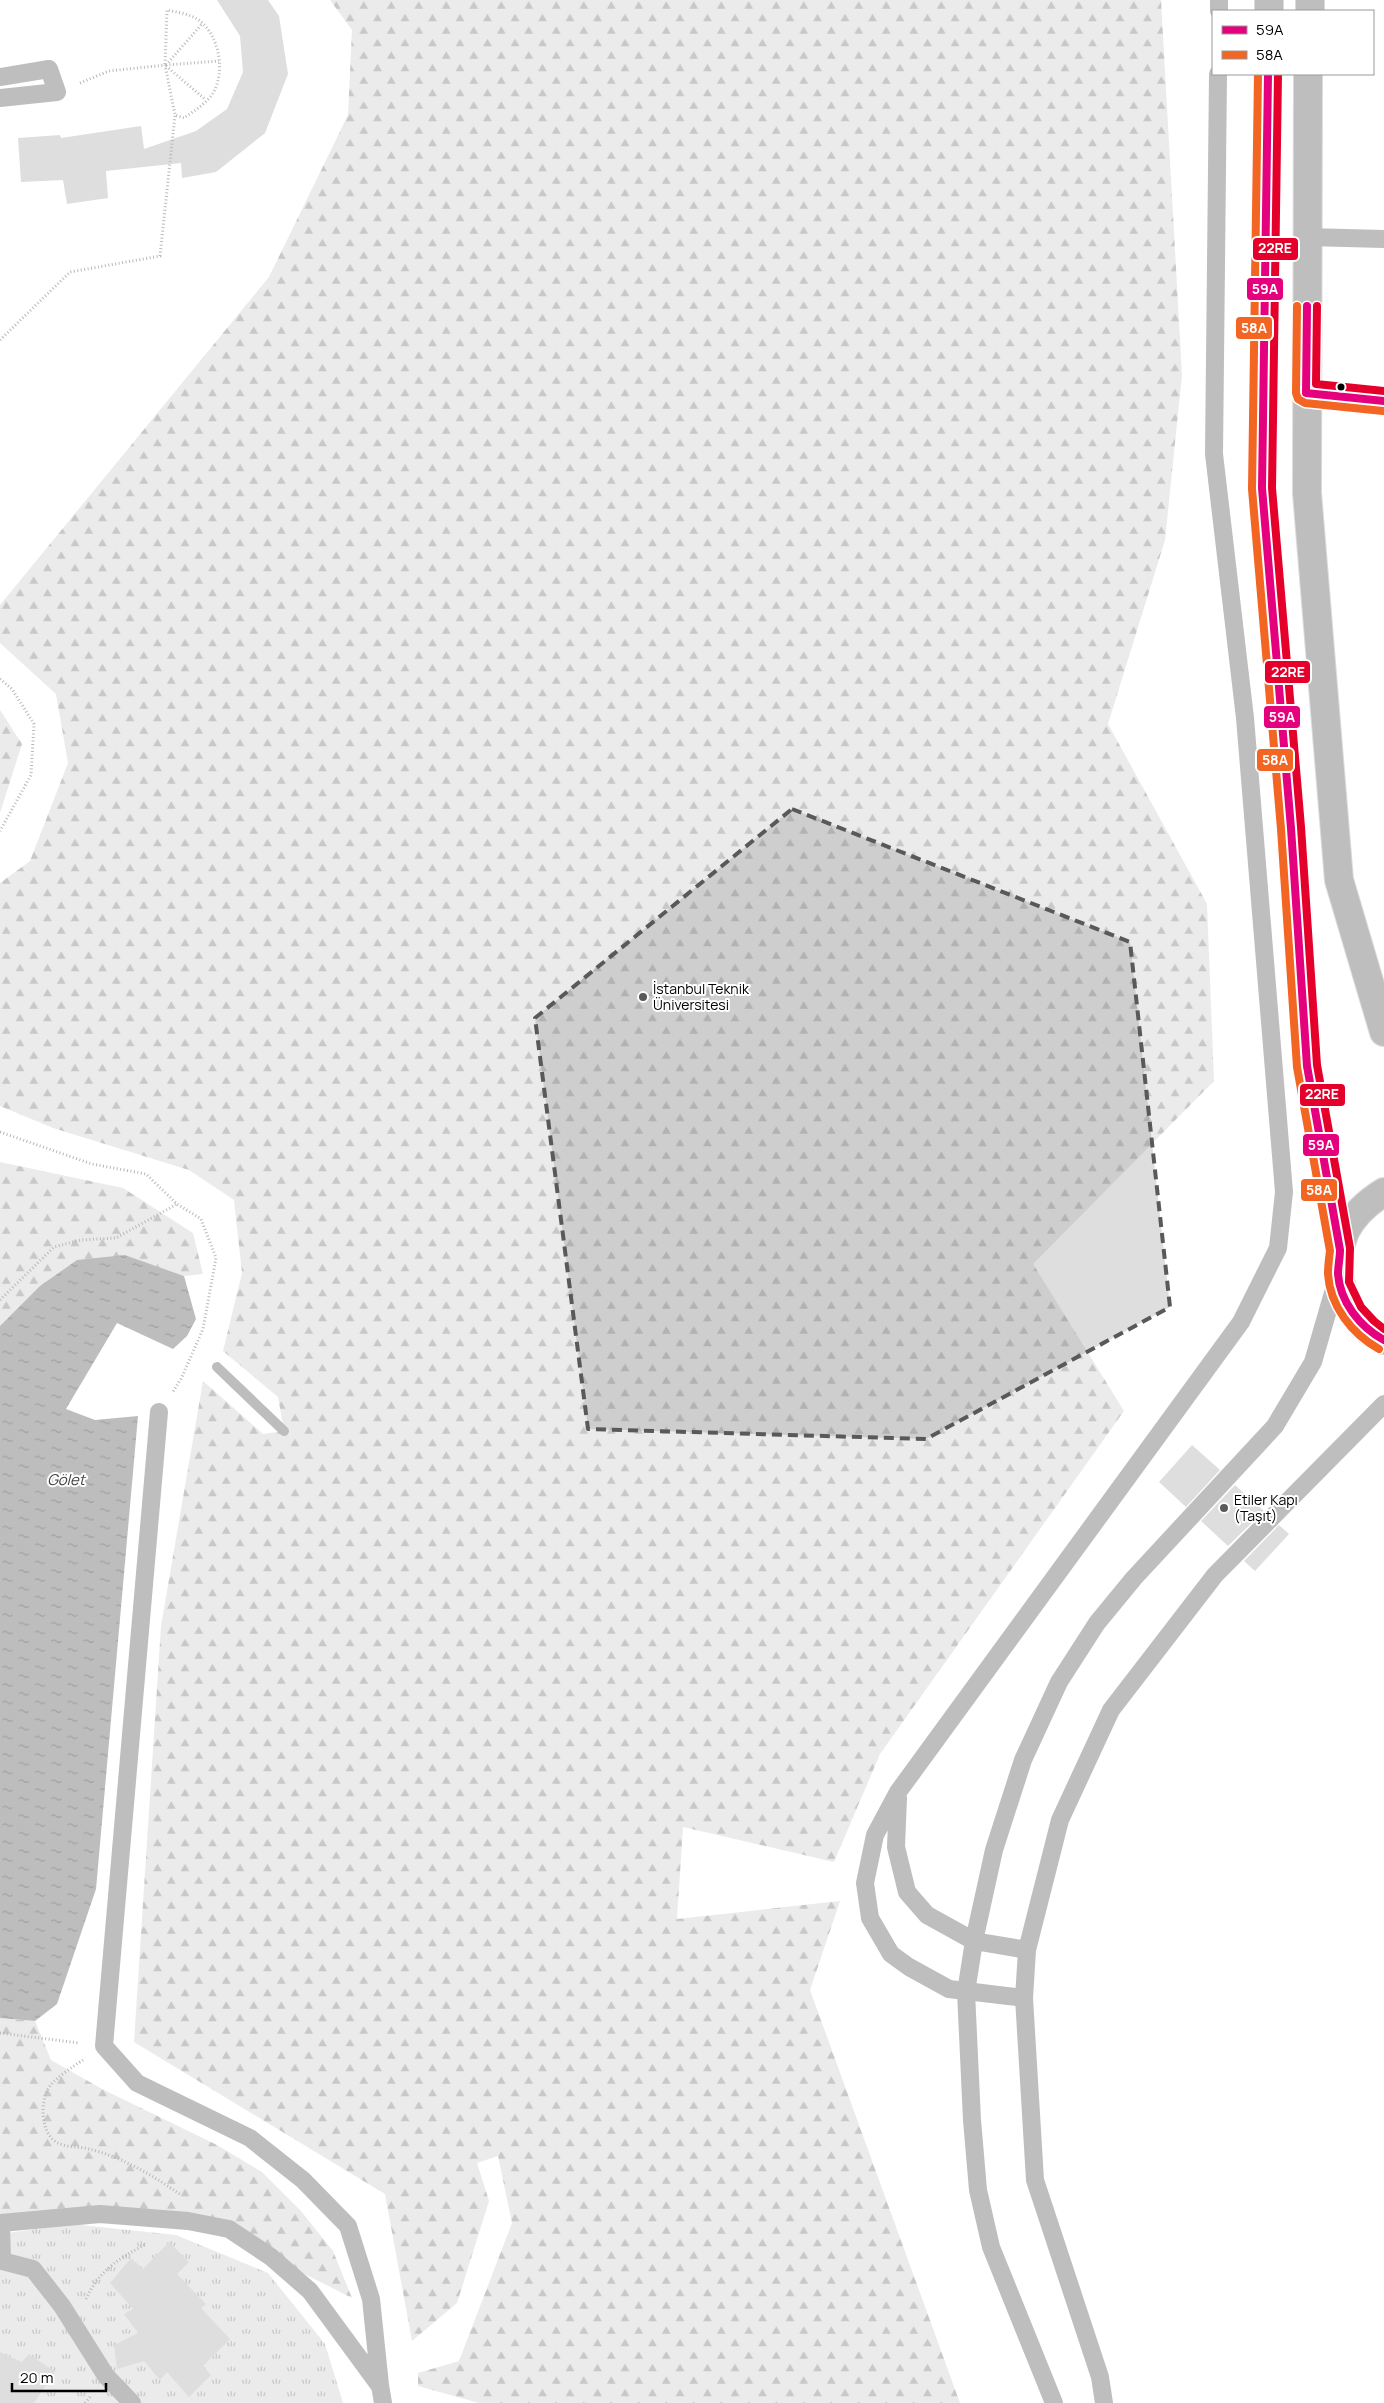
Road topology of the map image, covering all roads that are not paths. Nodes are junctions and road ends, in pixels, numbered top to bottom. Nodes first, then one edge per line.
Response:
1 (1218, 75) edge
2 (1268, 75) edge
3 (1308, 75) edge
4 (0, 76) edge
5 (0, 98) edge
6 (1307, 237) junction
7 (1384, 239) edge
8 (1306, 393) junction
9 (1384, 401) edge
10 (1384, 1032) edge
11 (1384, 1192) edge
12 (1339, 1262) junction
13 (1384, 1340) edge
14 (1384, 1404) edge
15 (159, 1412) road end
16 (898, 1792) junction
17 (974, 1941) junction
18 (1027, 1950) junction
19 (966, 1992) junction
20 (1024, 1998) junction
21 (0, 2224) edge
22 (380, 2385) junction
23 (132, 2403) edge
24 (384, 2403) edge
25 (1054, 2403) edge
26 (1104, 2403) edge

1 - 16 lane
2 - 12 main road
3 - 6 main road
4 - 5 lane
6 - 7 lane
6 - 8 main road
8 - 9 main road
8 - 10 main road
11 - 12 main road
12 - 13 main road
12 - 17 lane
14 - 18 lane
15 - 22 lane
16 - 17 lane
16 - 19 lane
17 - 18 lane
17 - 19 lane
18 - 20 lane
19 - 20 lane
19 - 25 lane
20 - 26 lane
21 - 22 lane
21 - 23 lane
22 - 24 lane

